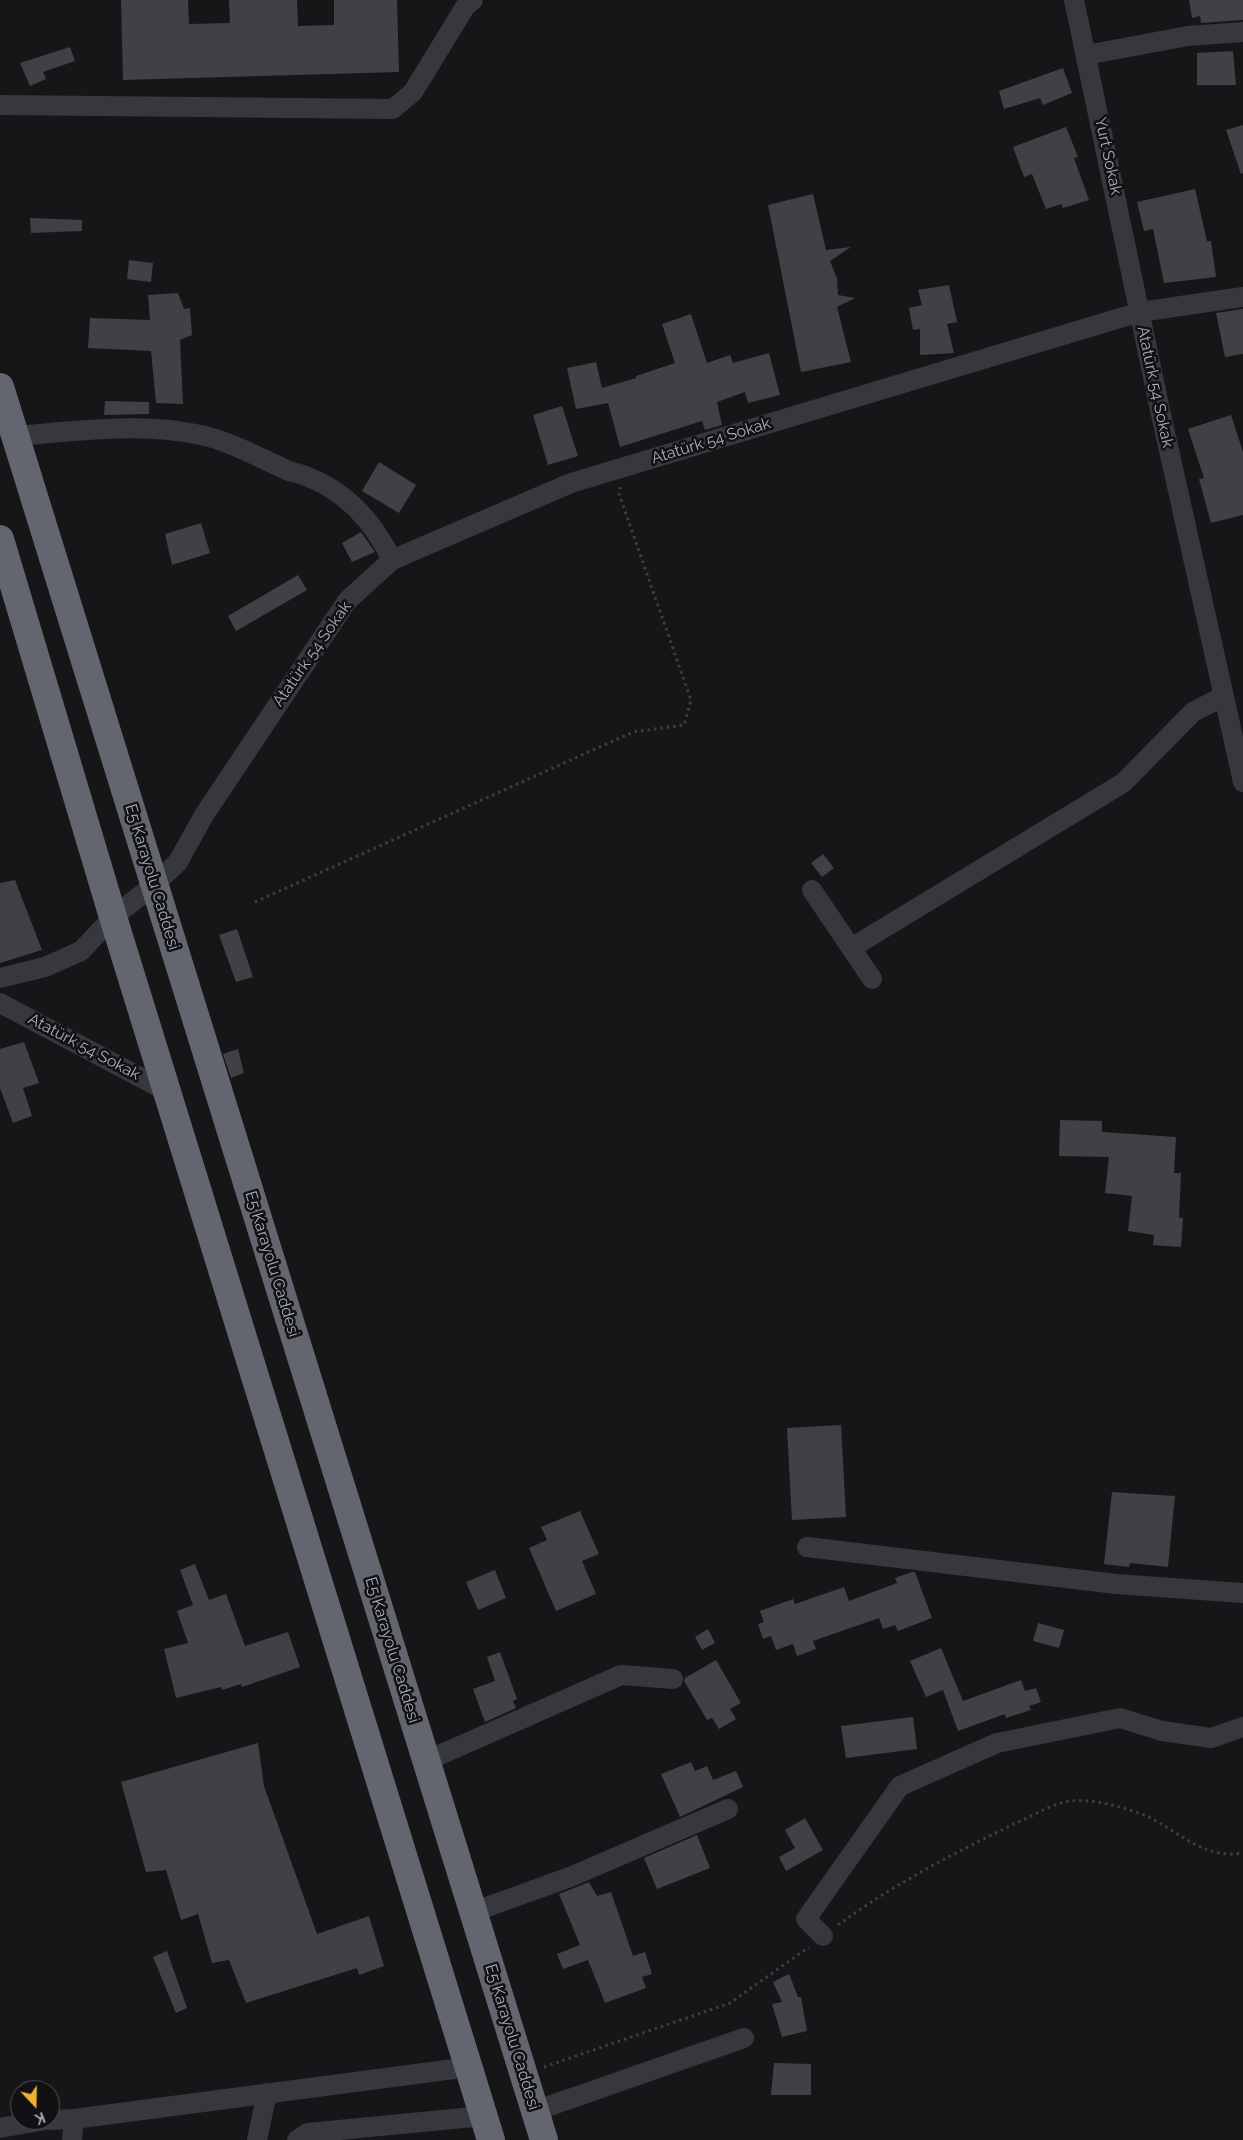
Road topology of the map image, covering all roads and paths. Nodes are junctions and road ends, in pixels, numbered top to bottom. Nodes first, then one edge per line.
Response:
1 (473, 0) edge
2 (1074, 0) edge
3 (1243, 32) edge
4 (1086, 56) junction
5 (0, 105) edge
6 (1243, 297) edge
7 (1140, 312) junction
8 (0, 387) edge
9 (15, 436) junction
10 (620, 469) junction
11 (0, 539) edge
12 (392, 560) junction
13 (1224, 696) junction
14 (1243, 782) edge
15 (154, 885) junction
16 (812, 890) dead end
17 (255, 902) dead end
18 (114, 917) junction
19 (850, 948) junction
20 (0, 978) edge
21 (872, 979) dead end
22 (0, 1003) edge
23 (168, 1092) junction
24 (807, 1547) dead end
25 (1243, 1593) edge
26 (673, 1679) dead end
27 (1243, 1727) edge
28 (426, 1761) junction
29 (728, 1809) dead end
30 (1243, 1853) edge
31 (473, 1912) junction
32 (823, 1936) junction
33 (744, 2038) dead end
34 (469, 2067) junction
35 (524, 2074) junction
36 (267, 2093) junction
37 (535, 2110) junction
38 (74, 2119) junction
39 (60, 2120) edge
40 (488, 2128) edge
41 (72, 2140) edge
42 (257, 2140) edge
43 (297, 2140) edge
44 (544, 2140) edge

1 - 5 street
2 - 4 street, Yurt Sokak
3 - 4 street
4 - 7 street, Yurt Sokak
6 - 7 street
7 - 10 street, Atatürk 54 Sokak
7 - 13 street, Atatürk 54 Sokak
8 - 9 highway, E5 Karayolu Caddesi
9 - 12 street
9 - 15 highway, E5 Karayolu Caddesi
10 - 12 street, Atatürk 54 Sokak
10 - 17 path
11 - 18 highway
12 - 15 street, Atatürk 54 Sokak
13 - 14 street, Atatürk 54 Sokak
13 - 19 street
15 - 18 street, Atatürk 54 Sokak
15 - 28 highway, E5 Karayolu Caddesi
16 - 19 street
18 - 20 street, Atatürk 54 Sokak
18 - 23 highway
19 - 21 street
22 - 23 street, Atatürk 54 Sokak
23 - 34 highway
24 - 25 street
26 - 28 street
27 - 32 street
28 - 31 highway, E5 Karayolu Caddesi
29 - 31 street
30 - 32 path
31 - 35 highway, E5 Karayolu Caddesi
32 - 35 path
33 - 37 street
34 - 36 street
34 - 40 highway
35 - 37 highway, E5 Karayolu Caddesi
36 - 38 street
36 - 42 street
37 - 44 highway, E5 Karayolu Caddesi
38 - 39 street
38 - 41 street
40 - 43 street

